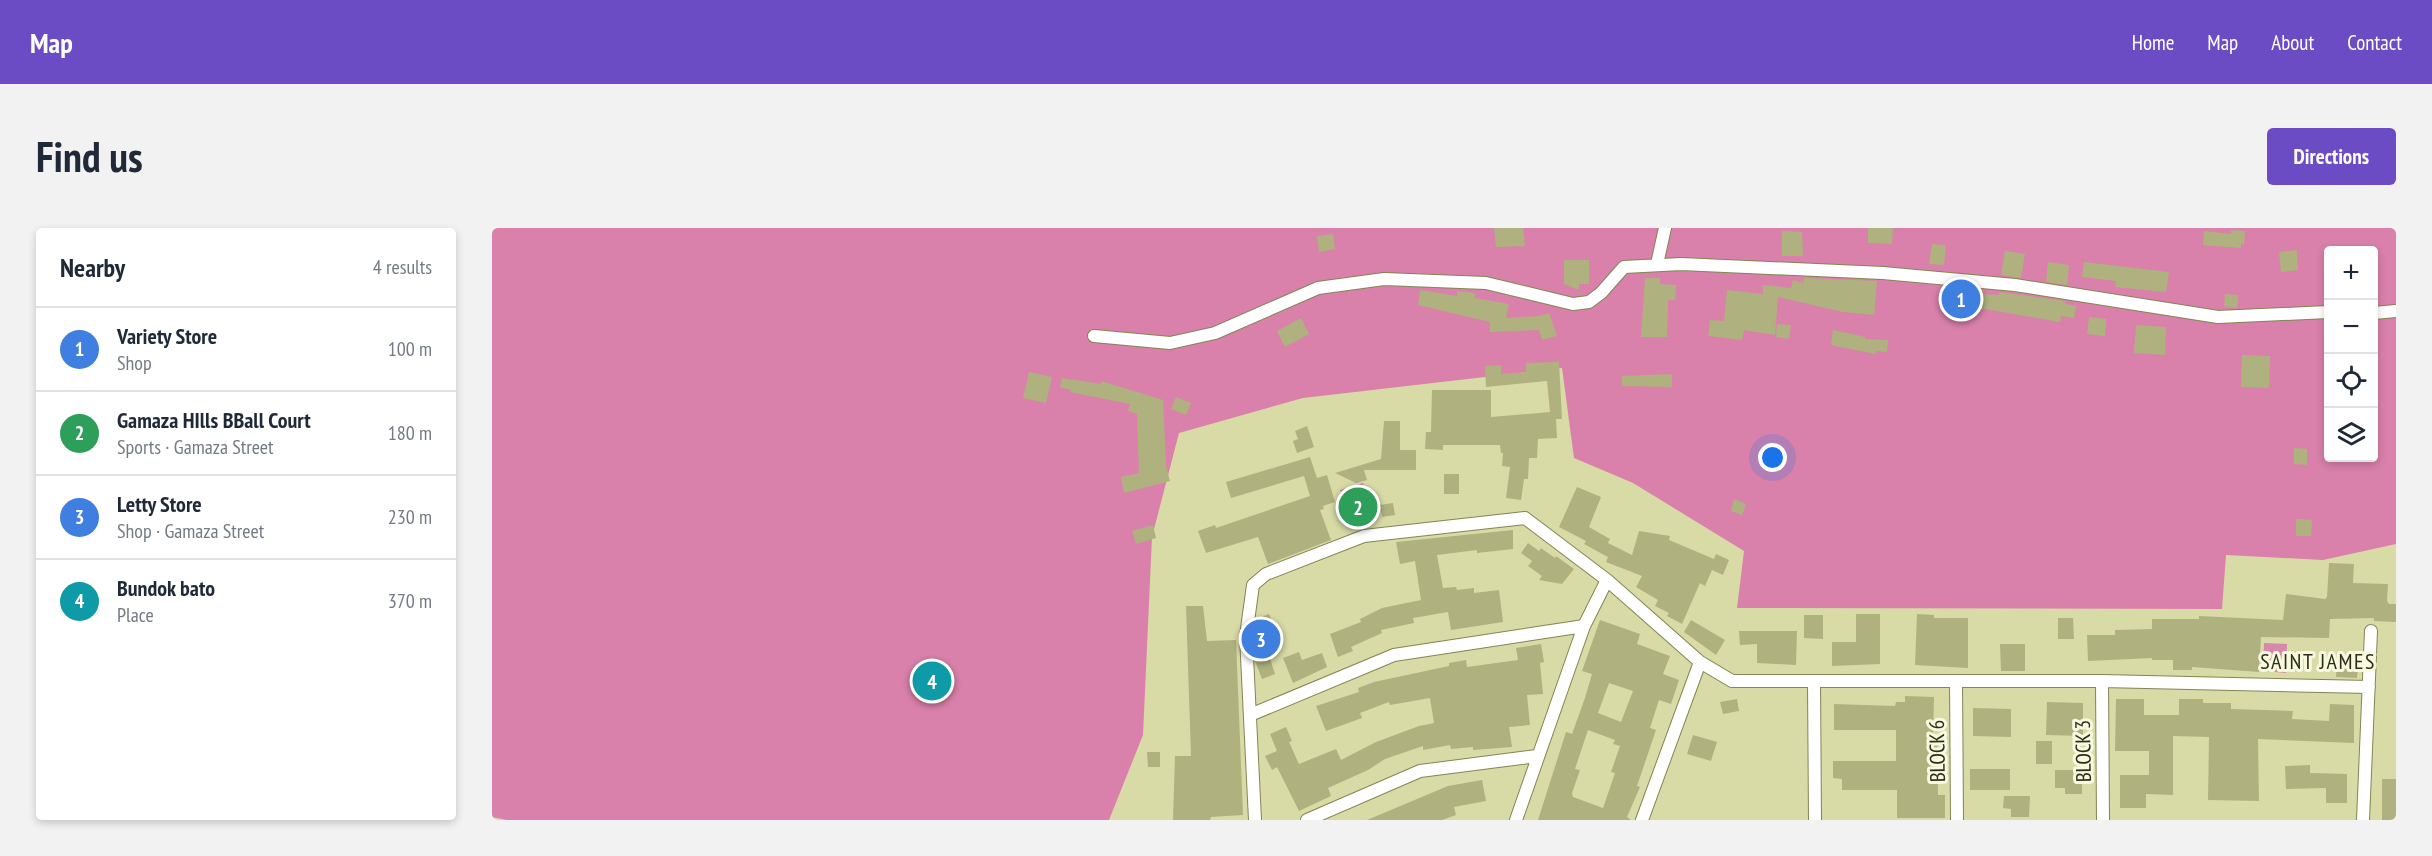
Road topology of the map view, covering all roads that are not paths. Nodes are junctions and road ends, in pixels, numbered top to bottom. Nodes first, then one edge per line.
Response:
1 (1665, 228) edge
2 (1657, 264) junction
3 (2396, 311) edge
4 (2324, 312) edge
5 (2378, 313) edge
6 (1094, 336) dead end
7 (1610, 583) junction
8 (1584, 626) junction
9 (2371, 631) dead end
10 (1700, 662) junction
11 (1814, 681) junction
12 (2102, 681) junction
13 (1956, 682) junction
14 (2368, 687) junction
15 (1250, 716) junction
16 (1537, 756) junction
17 (1255, 820) edge
18 (1307, 820) edge
19 (1516, 820) edge
20 (1642, 820) edge
21 (1815, 820) edge
22 (1957, 820) edge
23 (2103, 820) edge
24 (2363, 820) edge

1 - 2 street
2 - 4 street
2 - 6 street
3 - 5 street
7 - 8 street
7 - 10 street
7 - 15 street
8 - 15 street
8 - 16 street
9 - 14 street
10 - 11 street
10 - 20 street
11 - 13 street
11 - 21 street
12 - 13 street
12 - 14 street
12 - 23 street, BLOCK 3
13 - 22 street, BLOCK 6
14 - 24 street
15 - 17 street
16 - 18 street
16 - 19 street

